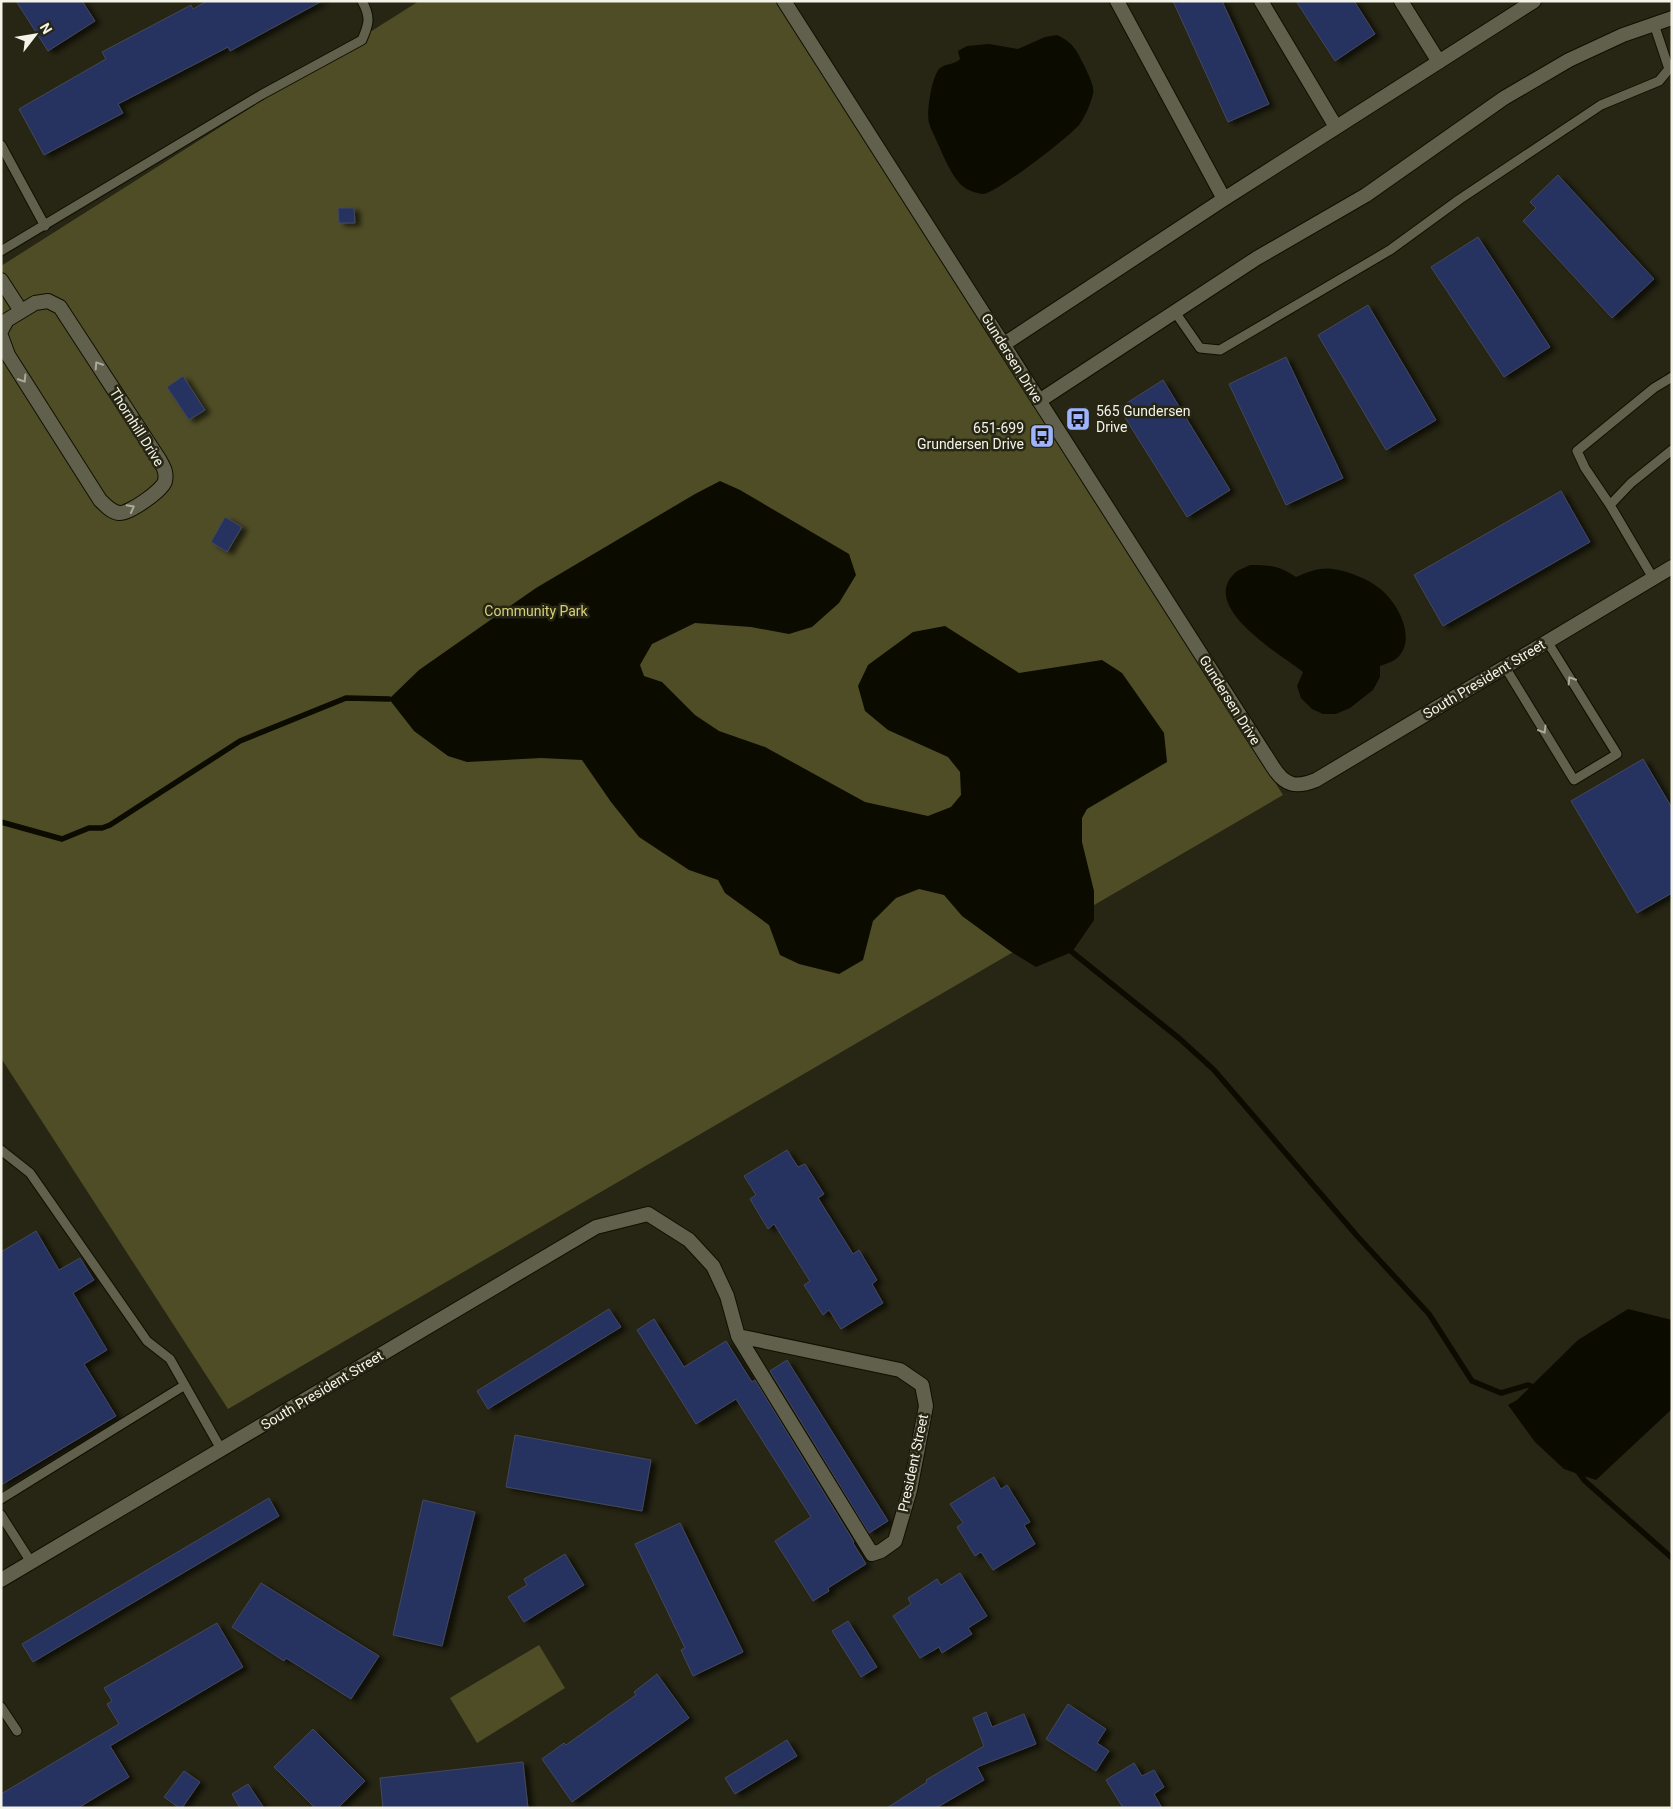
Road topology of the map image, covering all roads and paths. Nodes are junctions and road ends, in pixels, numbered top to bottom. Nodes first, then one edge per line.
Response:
1 (362, 1) edge
2 (784, 1) edge
3 (1116, 1) edge
4 (1261, 1) edge
5 (1401, 1) edge
6 (1534, 1) edge
7 (1672, 18) edge
8 (1654, 24) junction
9 (1439, 62) junction
10 (1336, 127) junction
11 (1, 145) edge
12 (1224, 199) junction
13 (45, 226) junction
14 (1, 251) edge
15 (1, 280) edge
16 (21, 311) junction
17 (1175, 312) junction
18 (1, 331) edge
19 (1, 336) edge
20 (1004, 344) junction
21 (1672, 377) edge
22 (1039, 401) junction
23 (1672, 450) edge
24 (1610, 505) junction
25 (1672, 567) edge
26 (1653, 578) junction
27 (1547, 642) junction
28 (1505, 667) junction
29 (1294, 785) joint
30 (1, 1150) edge
31 (648, 1214) joint
32 (738, 1336) junction
33 (184, 1385) junction
34 (221, 1449) junction
35 (1, 1499) edge
36 (1, 1514) edge
37 (31, 1562) junction
38 (1, 1580) edge
39 (1, 1707) edge
40 (17, 1731) dead end

1 - 13 lane
2 - 20 street, Gundersen Drive
3 - 12 street
4 - 10 street
5 - 9 street
6 - 9 street
7 - 8 street
8 - 17 street
8 - 17 lane
9 - 10 street
10 - 12 street
11 - 13 lane
12 - 20 street
13 - 14 lane
15 - 16 street
16 - 18 street, Thornhill Drive
19 -> 16 street, Thornhill Drive
17 - 22 street
20 - 22 street, Gundersen Drive
21 - 24 lane
22 - 29 street, Gundersen Drive
23 - 24 lane
24 - 26 lane
25 - 26 street, South President Street
26 - 27 street, South President Street
27 - 28 street, South President Street
28 -> 27 lane
28 - 29 street, South President Street
30 - 33 lane
31 - 32 street, President Street
31 - 34 street, South President Street
32 - 32 street, President Street
33 - 34 lane
33 - 35 lane
34 - 37 street, South President Street
36 - 37 lane
37 - 38 street, South President Street
39 - 40 lane

